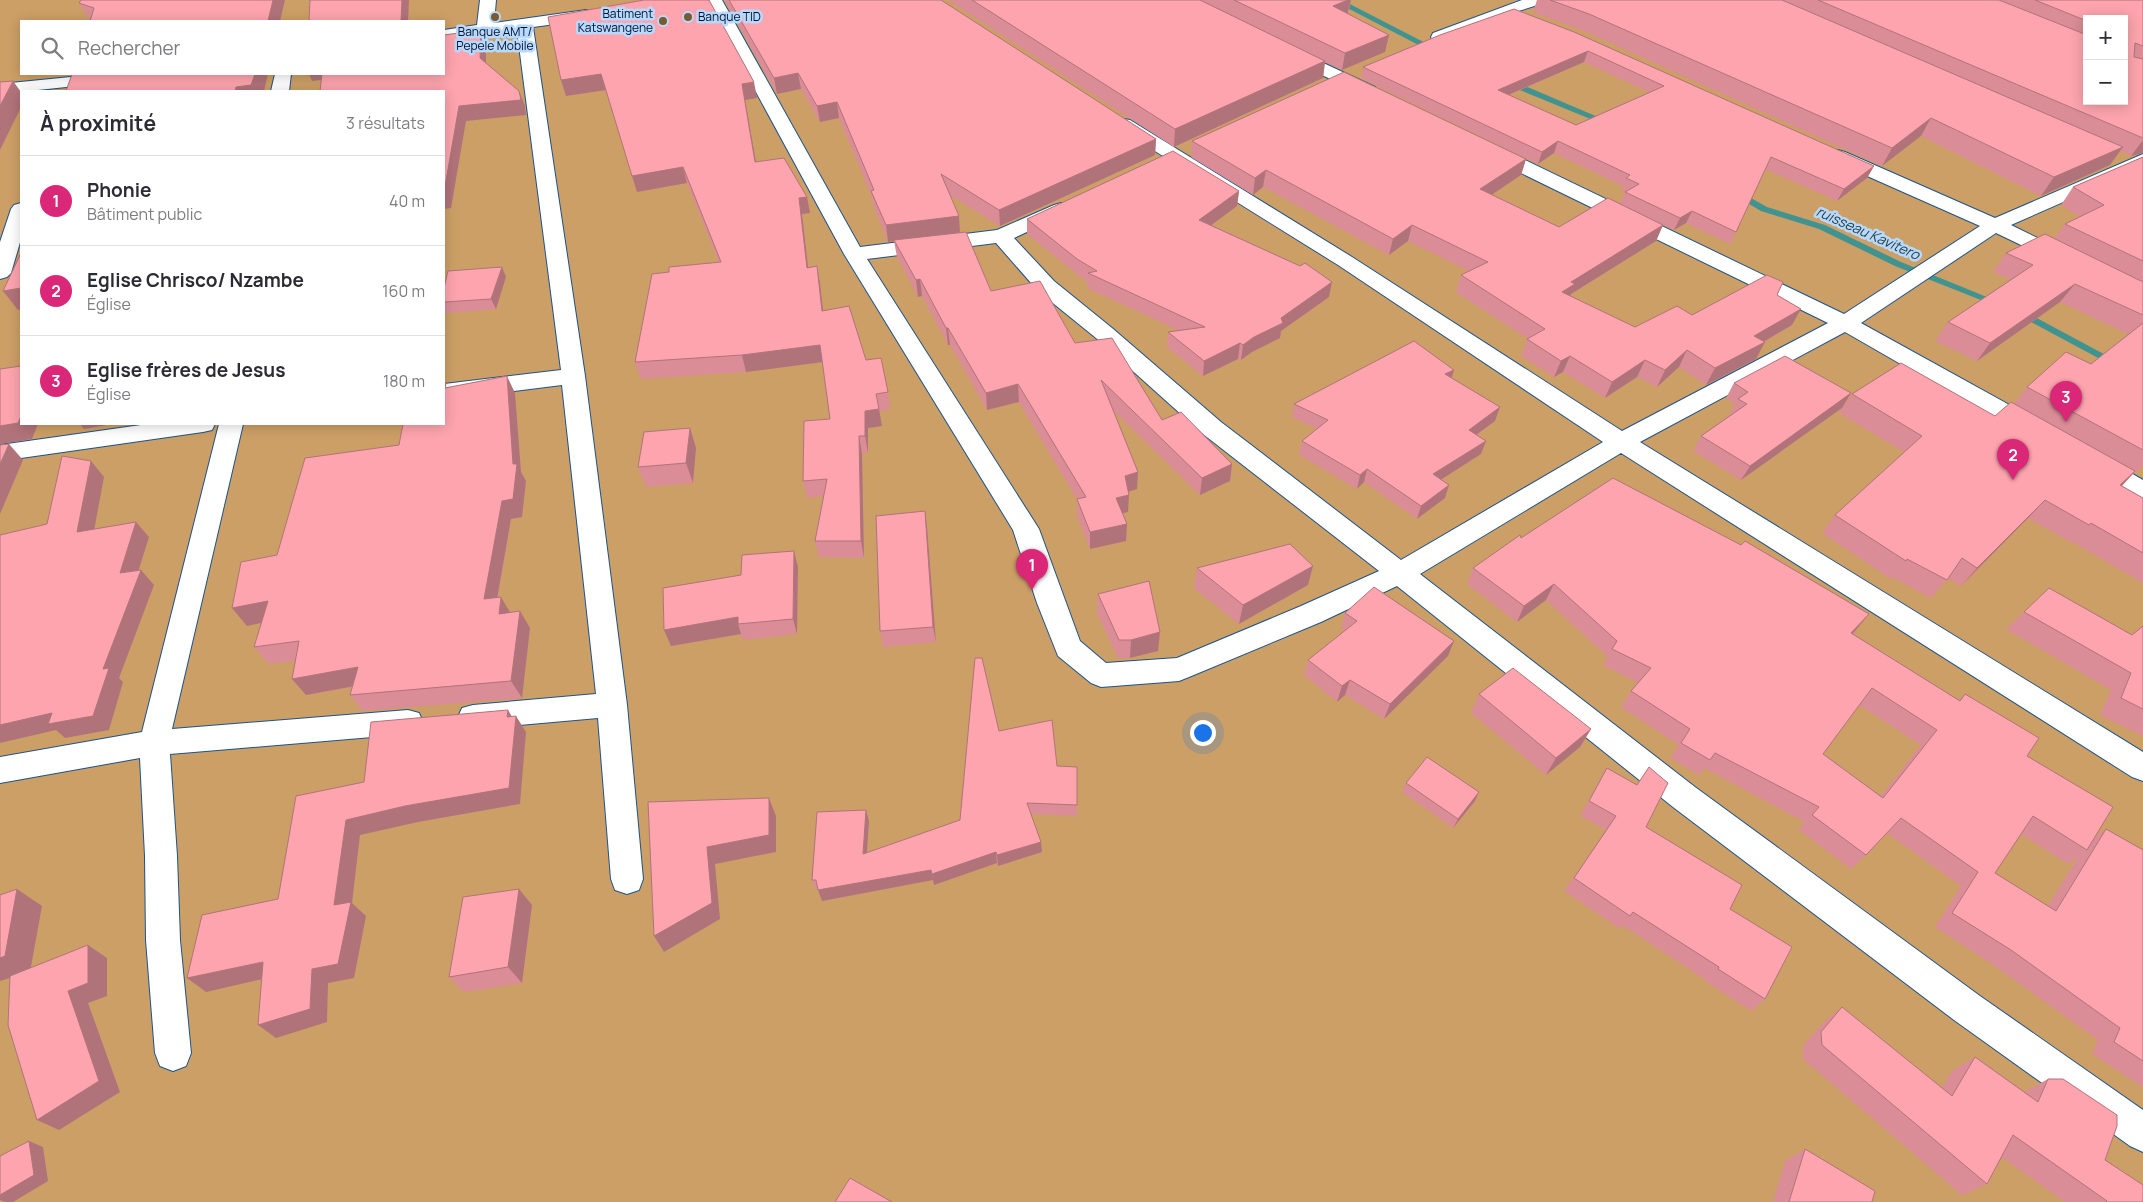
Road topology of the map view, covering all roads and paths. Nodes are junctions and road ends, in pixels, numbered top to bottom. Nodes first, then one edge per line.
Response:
1 (488, 0) edge
2 (714, 0) edge
3 (1538, 0) edge
4 (1506, 10) junction
5 (605, 12) edge
6 (1533, 20) edge
7 (524, 24) junction
8 (486, 29) junction
9 (445, 35) edge
10 (1428, 42) edge
11 (1270, 43) edge
12 (136, 75) edge
13 (283, 75) edge
14 (66, 87) edge
15 (0, 89) edge
16 (280, 90) edge
17 (1385, 99) edge
18 (1109, 114) edge
19 (1474, 142) edge
20 (1824, 150) edge
21 (2133, 164) edge
22 (1081, 200) edge
23 (20, 212) edge
24 (1995, 224) junction
25 (1001, 236) junction
26 (854, 254) junction
27 (2082, 267) edge
28 (0, 273) edge
29 (1845, 323) junction
30 (573, 376) junction
31 (445, 392) edge
32 (196, 425) edge
33 (231, 425) edge
34 (2049, 438) edge
35 (1622, 442) junction
36 (2075, 452) edge
37 (0, 453) edge
38 (2143, 491) edge
39 (1400, 572) junction
40 (612, 705) junction
41 (154, 743) junction
42 (2143, 768) edge
43 (0, 770) edge
44 (627, 880) dead end
45 (173, 1053) dead end
46 (2143, 1133) edge

1 - 8 street
2 - 26 street
3 - 4 street
4 - 6 street
4 - 10 street
5 - 7 street
7 - 8 street
7 - 30 street
8 - 9 street
11 - 17 street
12 - 14 street
13 - 16 street
14 - 15 street
18 - 35 street
19 - 29 street
20 - 24 street
21 - 24 street
22 - 25 street
23 - 28 street
24 - 27 street
24 - 29 street
25 - 26 street
25 - 39 street
26 - 39 street
29 - 34 street
29 - 35 street
30 - 31 street
30 - 40 street
32 - 37 street
33 - 41 street
35 - 39 street
35 - 42 street
36 - 38 street
39 - 46 street
40 - 41 street
40 - 44 street
41 - 43 street
41 - 45 street

